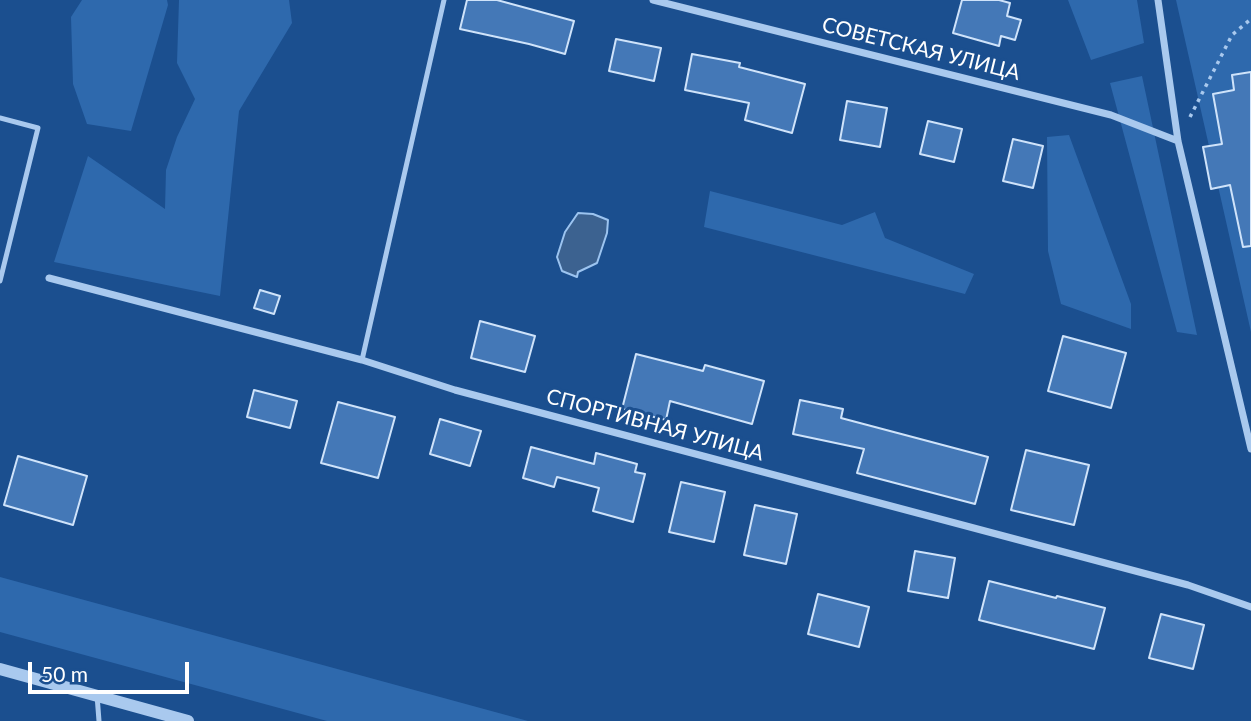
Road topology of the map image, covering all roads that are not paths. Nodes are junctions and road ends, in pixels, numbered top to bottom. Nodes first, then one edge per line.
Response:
1 (444, 0) edge
2 (653, 0) edge
3 (1158, 0) edge
4 (0, 118) edge
5 (1178, 141) junction
6 (49, 278) dead end
7 (0, 281) edge
8 (362, 360) junction
9 (1251, 449) edge
10 (1251, 607) edge
11 (0, 668) edge
12 (97, 695) junction
13 (99, 721) edge
14 (188, 721) edge

1 - 8 lane
2 - 5 street, СОВЕТСКАЯ УЛИЦА
3 - 5 street
4 - 7 lane
5 - 9 street
6 - 8 street, СПОРТИВНАЯ УЛИЦА
8 - 10 street, СПОРТИВНАЯ УЛИЦА
11 - 12 street
12 - 13 lane
12 - 14 street

